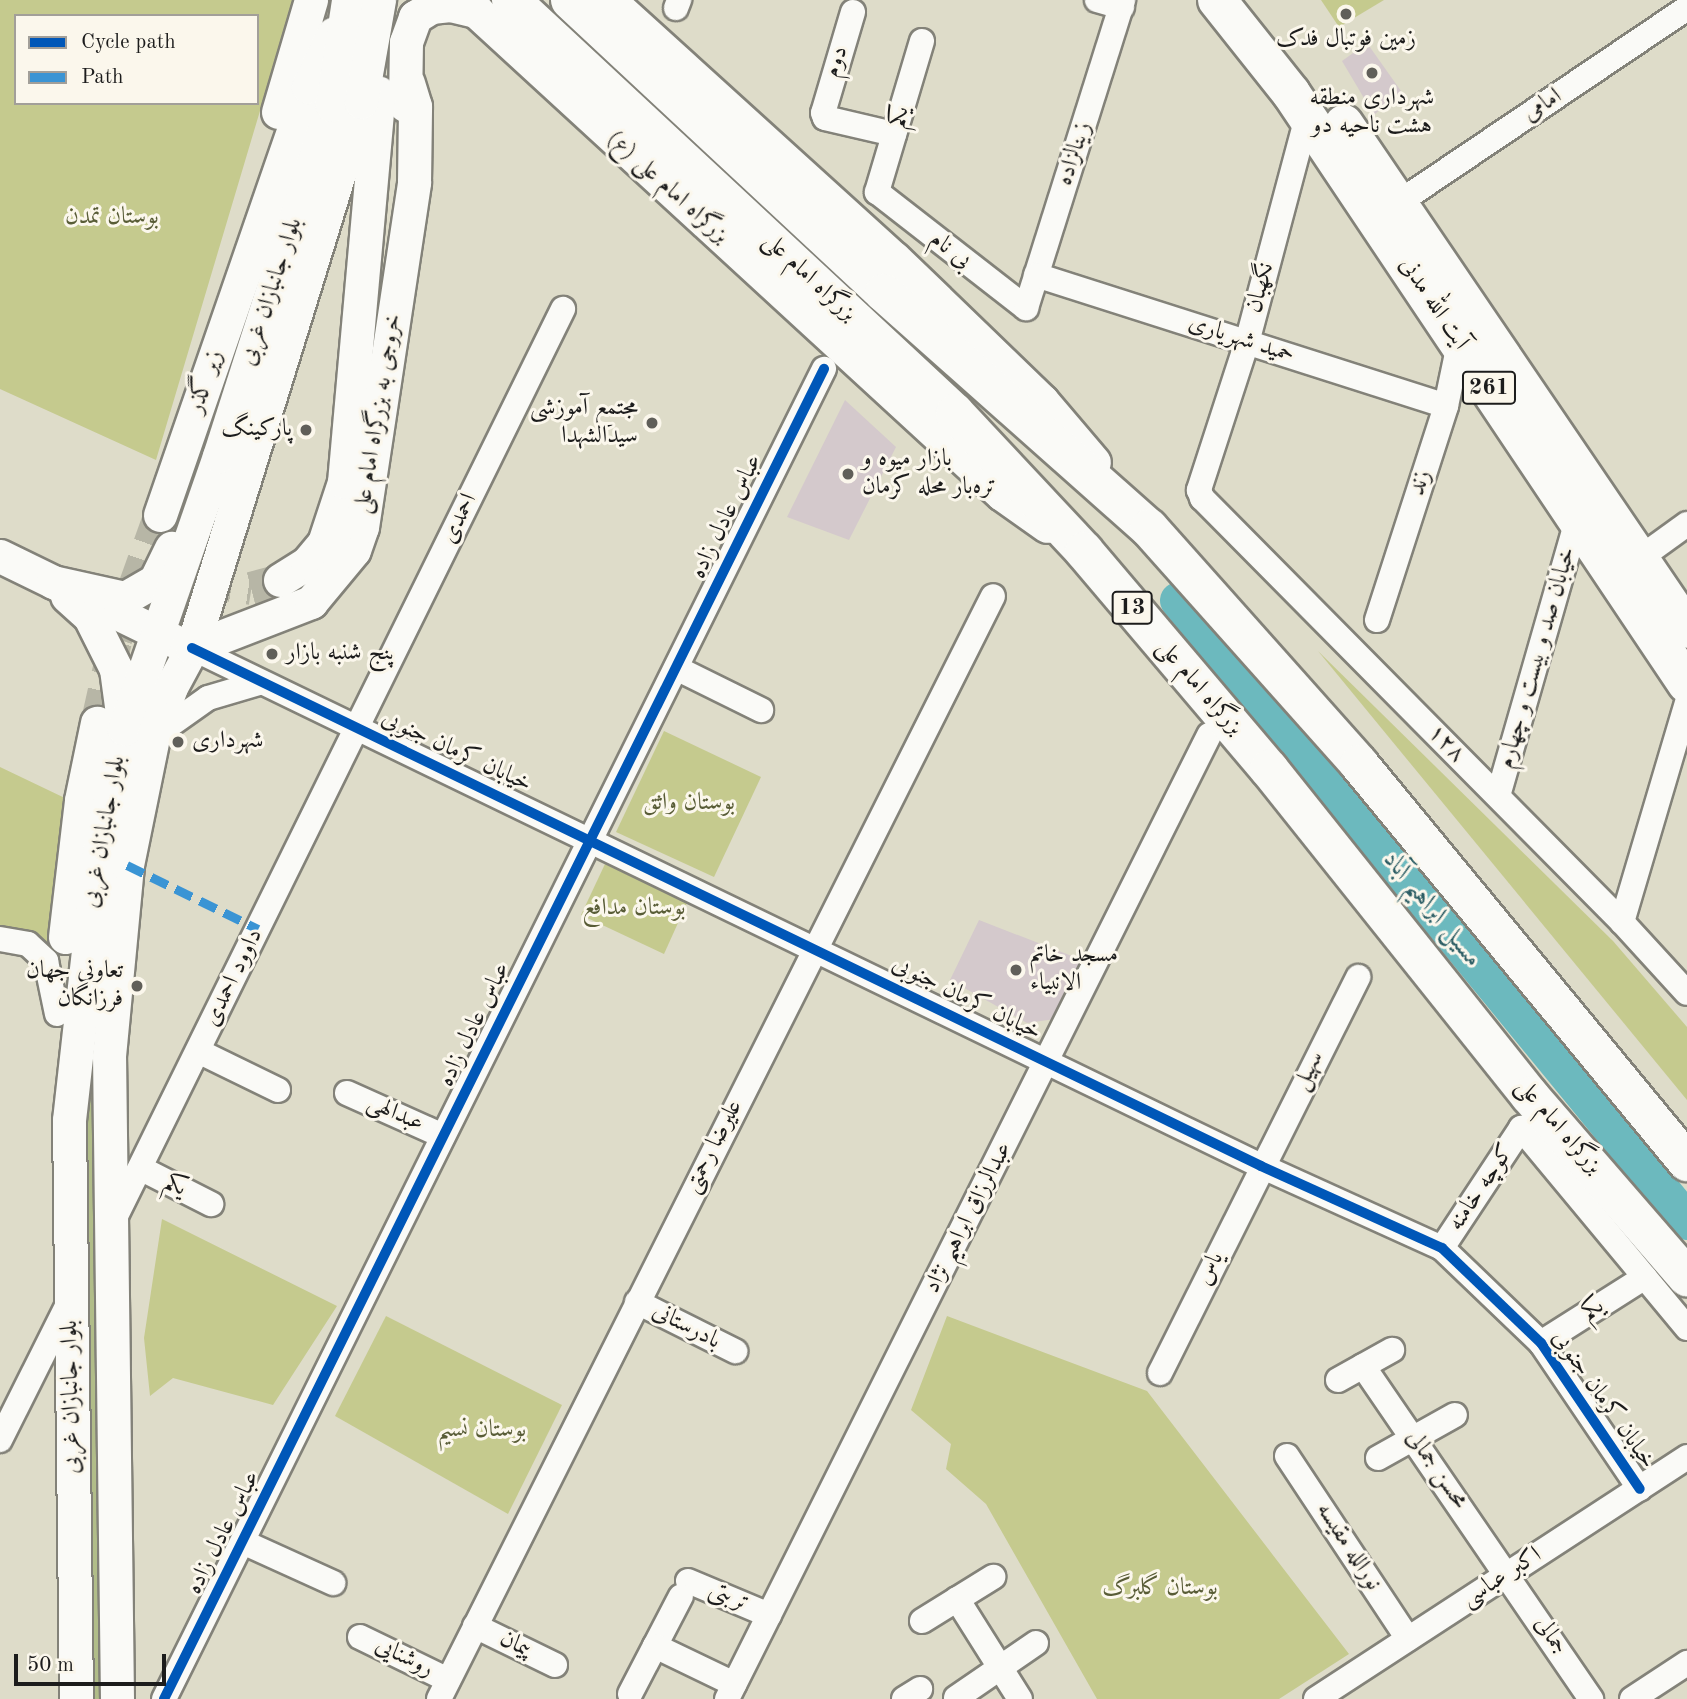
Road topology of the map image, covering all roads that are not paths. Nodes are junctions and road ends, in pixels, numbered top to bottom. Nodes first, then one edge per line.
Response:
1 (310, 0) edge
2 (348, 0) edge
3 (379, 0) edge
4 (570, 0) edge
5 (609, 0) edge
6 (1097, 0) edge
7 (1217, 0) edge
8 (1251, 0) edge
9 (484, 4) edge
10 (1122, 4) edge
11 (1687, 8) edge
12 (853, 12) dead end
13 (375, 39) junction
14 (922, 41) dead end
15 (408, 83) junction
16 (1307, 117) junction
17 (894, 134) junction
18 (877, 192) joint
19 (1387, 211) junction
20 (252, 249) junction
21 (1036, 275) junction
22 (1026, 308) joint
23 (563, 309) dead end
24 (358, 329) junction
25 (1247, 342) junction
26 (1459, 344) junction
27 (824, 369) dead end
28 (1446, 405) junction
29 (219, 456) junction
30 (1202, 498) joint
31 (160, 515) tunnel mouth
32 (1577, 520) junction
33 (1687, 524) edge
34 (1149, 528) junction
35 (0, 556) edge
36 (1640, 558) junction
37 (280, 580) tunnel mouth
38 (53, 582) junction
39 (993, 596) dead end
40 (1377, 620) dead end
41 (1687, 629) edge
42 (155, 633) junction
43 (192, 648) junction
44 (676, 668) junction
45 (259, 683) junction
46 (1687, 684) edge
47 (1687, 702) edge
48 (761, 710) dead end
49 (357, 729) junction
50 (125, 730) junction
51 (1209, 735) dead end
52 (1497, 796) junction
53 (590, 839) junction
54 (1622, 922) junction
55 (0, 939) edge
56 (814, 948) junction
57 (1358, 977) dead end
58 (1687, 993) edge
59 (57, 1014) junction
60 (198, 1051) junction
61 (1048, 1062) junction
62 (278, 1090) dead end
63 (347, 1093) dead end
64 (68, 1120) junction
65 (443, 1136) junction
66 (1687, 1162) edge
67 (1261, 1166) junction
68 (140, 1168) junction
69 (211, 1204) dead end
70 (111, 1226) junction
71 (1442, 1248) junction
72 (1645, 1277) junction
73 (1687, 1277) edge
74 (71, 1298) junction
75 (637, 1302) junction
76 (1687, 1328) edge
77 (1541, 1343) junction
78 (1392, 1350) dead end
79 (735, 1351) dead end
80 (1363, 1366) junction
81 (1160, 1373) dead end
82 (1338, 1380) dead end
83 (1455, 1415) dead end
84 (1413, 1437) junction
85 (0, 1440) edge
86 (1287, 1456) dead end
87 (1687, 1457) edge
88 (1378, 1458) dead end
89 (1640, 1489) junction
90 (245, 1543) junction
91 (1509, 1574) junction
92 (993, 1577) dead end
93 (333, 1583) dead end
94 (957, 1599) junction
95 (769, 1615) junction
96 (922, 1620) dead end
97 (475, 1626) junction
98 (360, 1637) dead end
99 (1408, 1639) junction
100 (1036, 1643) dead end
101 (655, 1646) junction
102 (1687, 1663) edge
103 (555, 1665) dead end
104 (1000, 1667) junction
105 (443, 1689) edge
106 (730, 1691) edge
107 (631, 1694) dead end
108 (956, 1698) edge
109 (76, 1699) edge
110 (117, 1699) edge
111 (164, 1699) edge
112 (1020, 1699) edge
113 (1316, 1699) edge
114 (1591, 1699) edge
115 (1632, 1699) edge

1 - 20 main road
2 - 20 main road, بلوار جانبازان غربی
2 - 29 main road, بلوار جانبازان غربی
3 - 13 main road, بلوار جانبازان غربی
4 - 34 main road, بزرگراه امام علی
5 - 34 main road
6 - 10 street
7 - 16 main road, آیت الله مدنی / 261
8 - 19 main road, آیت الله مدنی / 261
9 - 15 main road
9 - 73 main road, بزرگراه امام علی / 13
10 - 21 street, زینالزاده
11 - 19 street, امامی
12 - 17 street, دوم
13 - 24 main road
13 - 43 main road, بلوار جانبازان غربی
14 - 17 street, یکم
15 - 24 main road
15 - 43 main road, خروجی به بزرگراه امام علی
16 - 19 main road, آیت الله مدنی / 261
16 - 25 street, نگهبان
17 - 18 street, یکم
18 - 22 street, بی نام
19 - 26 main road, آیت الله مدنی / 261
19 - 36 main road, 261
20 - 31 main road, زیر گذر
21 - 22 street, زینالزاده
21 - 25 street, حمید شهریاری
23 - 49 street, احمدی
24 - 37 main road
25 - 28 street, حمید شهریاری
25 - 30 street, نگهبان
26 - 28 street, زند
26 - 32 main road, آیت الله مدنی / 261
27 - 44 street, عباس عادل زاده
28 - 40 street, زند
29 - 38 main road
29 - 42 main road, بلوار جانبازان غربی
30 - 52 street, ۱۲۸
32 - 46 main road, آیت الله مدنی / 261
32 - 52 street, خیابان صد و بیست و چهارم
33 - 36 street
34 - 66 main road, بزرگراه امام علی
35 - 38 main road
36 - 41 main road, 261
38 - 42 main road, خیابان کرمان جنوبی
38 - 50 main road
39 - 56 street, علیرضا رحمتی
42 - 43 main road, خیابان کرمان جنوبی
42 - 50 main road, بلوار جانبازان غربی
43 - 45 street, خیابان کرمان جنوبی
43 - 50 main road, بلوار جانبازان غربی
44 - 48 street
44 - 53 street, عباس عادل زاده
45 - 49 street, خیابان کرمان جنوبی
45 - 50 street
47 - 54 street
49 - 53 street, خیابان کرمان جنوبی
49 - 60 street, داوود احمدی
50 - 59 main road
50 - 64 main road, بلوار جانبازان غربی
50 - 70 main road, بلوار جانبازان غربی
51 - 61 street, عبدالرزاق ابراهیم نژاد
52 - 54 street, ۱۲۸
53 - 56 street, خیابان کرمان جنوبی
53 - 65 street, عباس عادل زاده
54 - 58 street, ۱۲۸
55 - 59 street
56 - 61 street, خیابان کرمان جنوبی
56 - 75 street, علیرضا رحمتی
57 - 67 street, سهیل
59 - 64 main road
60 - 62 street
60 - 68 street, داوود احمدی
61 - 67 street, خیابان کرمان جنوبی
61 - 95 street, عبدالرزاق ابراهیم نژاد
63 - 65 street, عبدالهی
64 - 74 main road, بلوار جانبازان غربی
65 - 90 street, عباس عادل زاده
67 - 71 street, خیابان کرمان جنوبی
67 - 81 street, یاس
68 - 69 street, یکم
68 - 70 street, داوود احمدی
70 - 110 main road, بلوار جانبازان غربی
71 - 72 street, کوچه خامنه
71 - 77 street, خیابان کرمان جنوبی
72 - 76 street
72 - 77 street, یکم
74 - 85 street
74 - 109 main road, بلوار جانبازان غربی
75 - 79 street, بادرستانی
75 - 97 street, علیرضا رحمتی
77 - 89 street, خیابان کرمان جنوبی
78 - 80 street
80 - 82 street
80 - 84 street, محسن جمالی
83 - 84 street
84 - 88 street
84 - 91 street, محسن جمالی
86 - 99 street, نورالله مقیسه
87 - 89 street, اکبر عباسی
89 - 91 street, اکبر عباسی
90 - 93 street
90 - 111 street, عباس عادل زاده
91 - 99 street, اکبر عباسی
91 - 114 street, جمالی
92 - 94 street
94 - 96 street
94 - 104 street
95 - 101 street, تربتی
95 - 106 street, عبدالرزاق ابراهیم نژاد
97 - 103 street, پیمان
97 - 105 street, علیرضا رحمتی
98 - 105 street, روشنایی
99 - 113 street, اکبر عباسی
100 - 104 street
101 - 106 street
101 - 107 street
102 - 115 street
104 - 108 street
104 - 112 street

